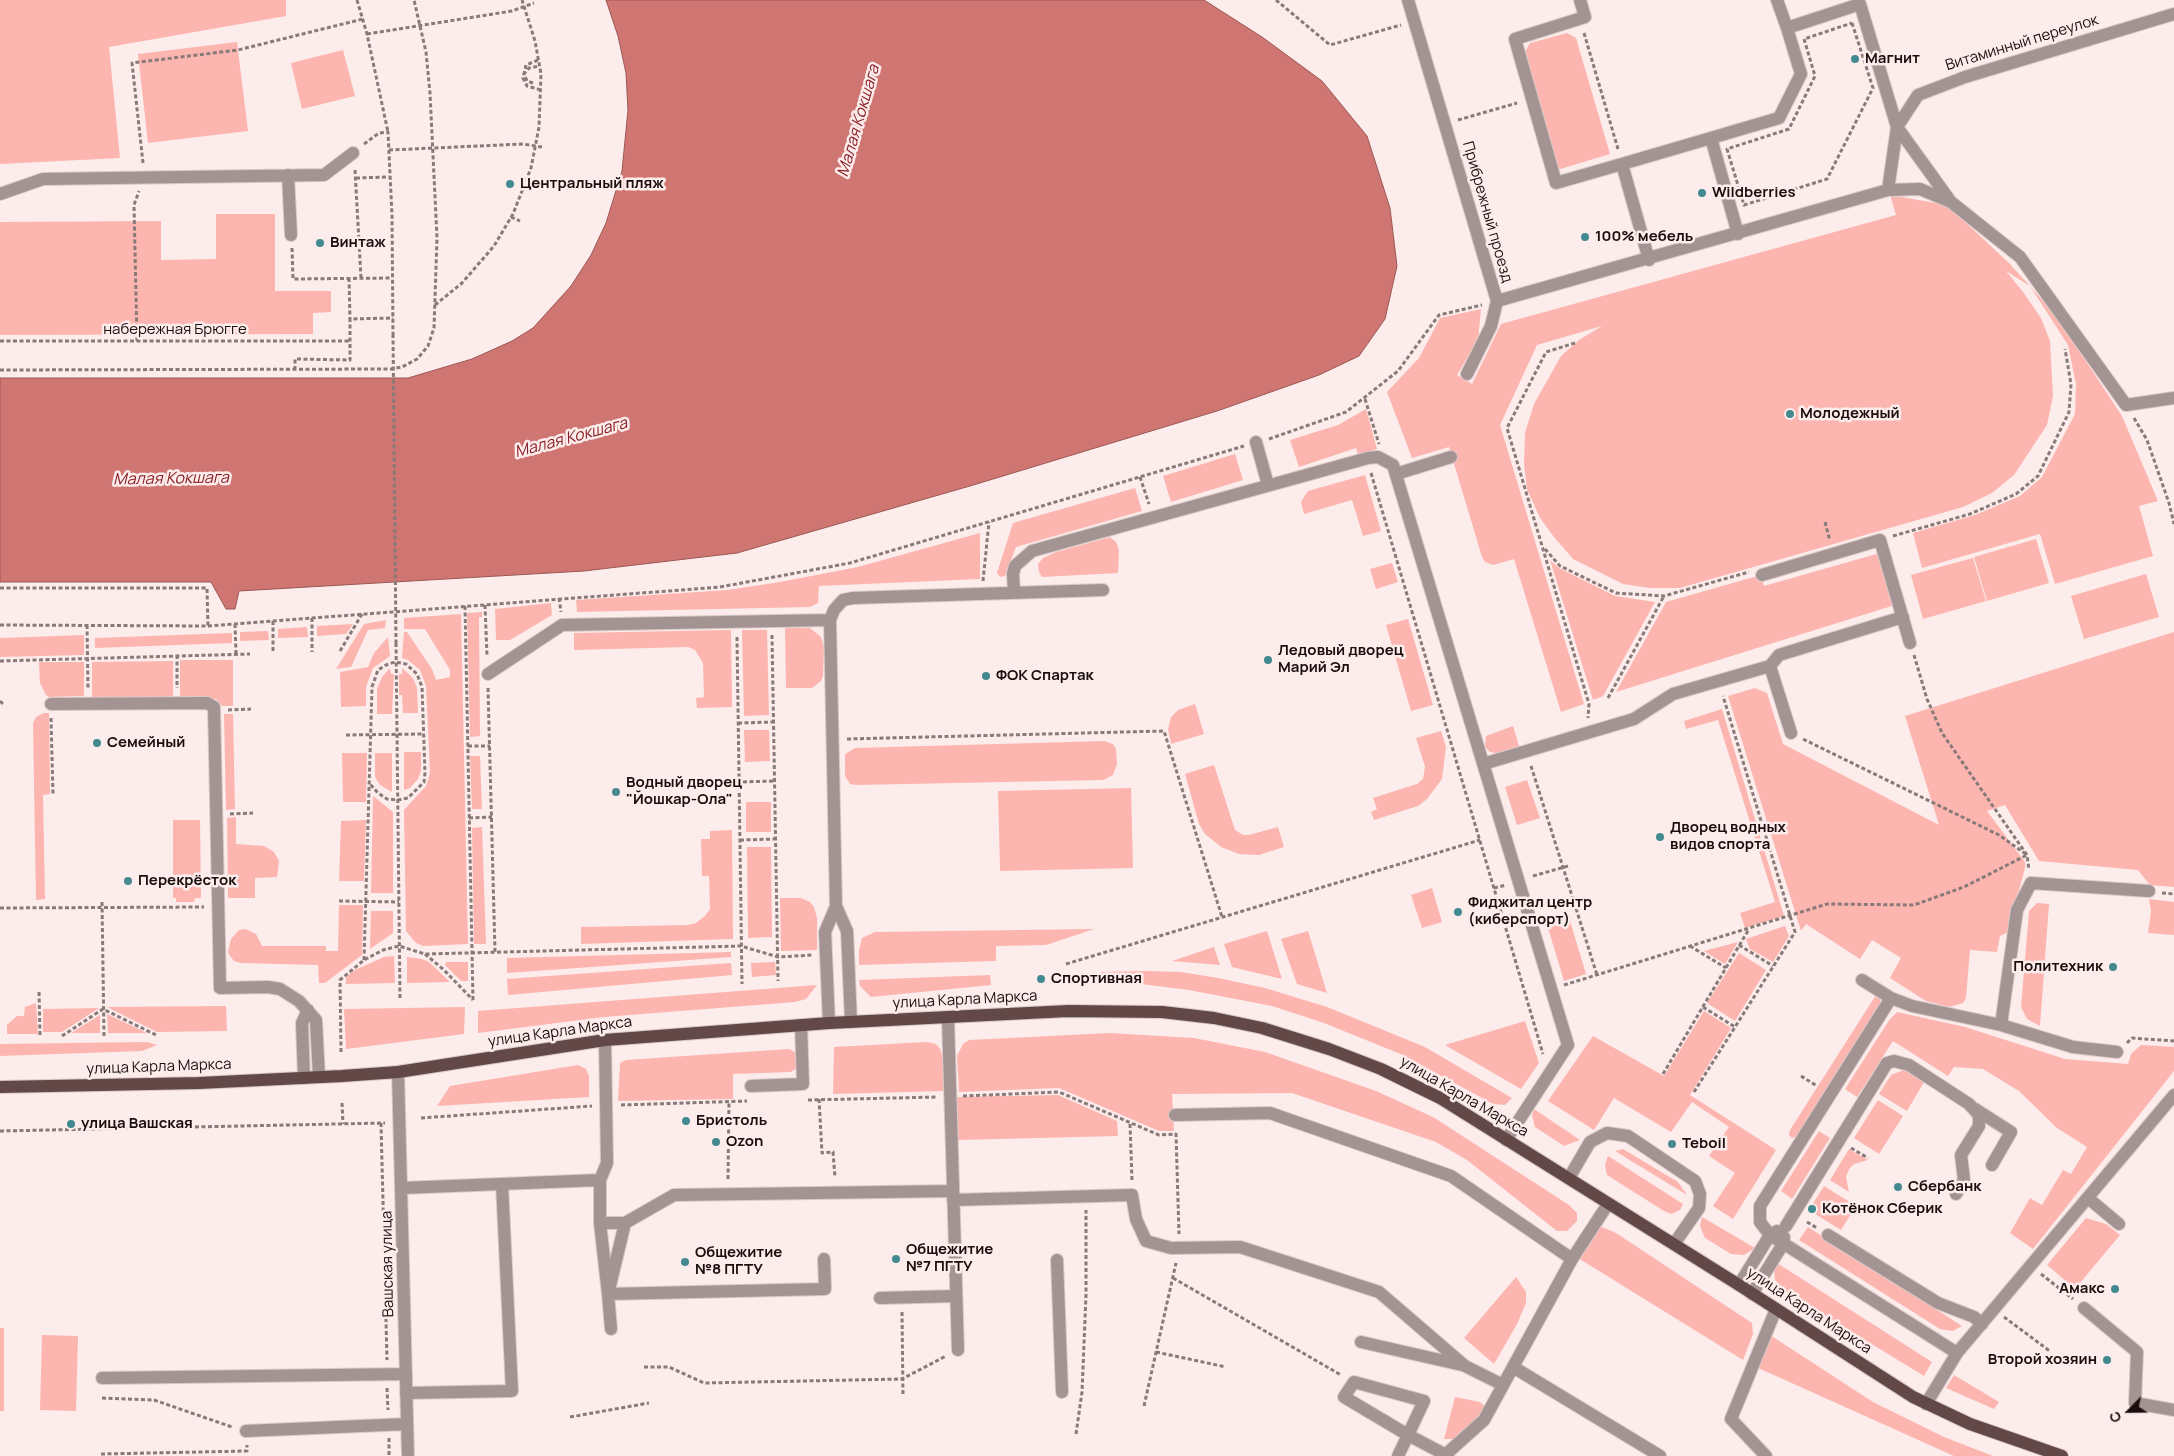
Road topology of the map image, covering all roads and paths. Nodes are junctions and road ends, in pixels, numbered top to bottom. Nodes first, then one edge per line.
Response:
1 (357, 0) edge
2 (414, 0) edge
3 (522, 0) edge
4 (1276, 0) edge
5 (1408, 0) edge
6 (1580, 0) edge
7 (1777, 0) edge
8 (534, 3) dead end
9 (524, 6) junction
10 (2174, 14) edge
11 (1580, 18) junction
12 (363, 19) junction
13 (1414, 21) junction
14 (420, 25) junction
15 (1787, 28) junction
16 (368, 34) junction
17 (1804, 39) joint
18 (538, 60) junction
19 (539, 66) junction
20 (533, 83) dead end
21 (541, 90) junction
22 (1532, 99) junction
23 (1445, 124) junction
24 (1897, 127) junction
25 (388, 132) junction
26 (1712, 138) junction
27 (536, 145) junction
28 (542, 147) dead end
29 (434, 148) junction
30 (389, 150) junction
31 (353, 153) junction
32 (1622, 164) junction
33 (288, 175) junction
34 (144, 178) junction
35 (356, 178) junction
36 (390, 178) junction
37 (1888, 190) junction
38 (0, 194) edge
39 (1951, 202) junction
40 (511, 217) junction
41 (520, 221) dead end
42 (1738, 234) junction
43 (291, 235) dead end
44 (293, 257) dead end
45 (1650, 260) junction
46 (349, 278) junction
47 (361, 278) junction
48 (392, 278) junction
49 (1497, 302) junction
50 (435, 306) junction
51 (393, 318) junction
52 (350, 319) junction
53 (0, 341) edge
54 (137, 341) junction
55 (350, 341) junction
56 (1575, 343) dead end
57 (2065, 349) dead end
58 (0, 370) edge
59 (295, 370) junction
60 (1467, 374) dead end
61 (2174, 398) edge
62 (1364, 399) junction
63 (2126, 405) junction
64 (1256, 442) junction
65 (1376, 457) junction
66 (1451, 457) dead end
67 (1396, 474) junction
68 (1140, 476) junction
69 (1268, 485) junction
70 (1153, 517) junction
71 (989, 522) junction
72 (2174, 524) edge
73 (1880, 540) junction
74 (1543, 547) junction
75 (1762, 575) joint
76 (0, 588) edge
77 (1103, 590) dead end
78 (1014, 592) junction
79 (981, 594) junction
80 (1664, 596) junction
81 (485, 604) junction
82 (465, 606) junction
83 (362, 614) junction
84 (1903, 617) junction
85 (312, 618) junction
86 (772, 620) junction
87 (830, 620) junction
88 (273, 621) junction
89 (737, 621) junction
90 (235, 624) junction
91 (0, 625) edge
92 (88, 625) junction
93 (208, 626) junction
94 (1910, 643) joint
95 (340, 651) dead end
96 (312, 652) dead end
97 (273, 653) dead end
98 (236, 654) junction
99 (250, 654) dead end
100 (177, 655) junction
101 (88, 657) junction
102 (0, 661) edge
103 (396, 662) junction
104 (1770, 666) junction
105 (488, 674) junction
106 (1719, 681) junction
107 (1608, 698) dead end
108 (0, 700) edge
109 (51, 704) joint
110 (88, 704) junction
111 (177, 704) junction
112 (4, 705) dead end
113 (251, 709) dead end
114 (233, 710) dead end
115 (774, 722) junction
116 (738, 723) junction
117 (1587, 733) junction
118 (1791, 733) joint
119 (398, 734) junction
120 (424, 734) junction
121 (346, 735) dead end
122 (371, 735) junction
123 (832, 740) junction
124 (468, 746) junction
125 (490, 746) junction
126 (1527, 751) junction
127 (1483, 764) junction
128 (775, 780) junction
129 (739, 781) junction
130 (704, 783) dead end
131 (370, 784) junction
132 (53, 795) dead end
133 (398, 800) junction
134 (253, 813) dead end
135 (235, 814) dead end
136 (492, 817) junction
137 (469, 818) junction
138 (740, 840) junction
139 (776, 840) junction
140 (1480, 840) junction
141 (2027, 856) junction
142 (2028, 861) dead end
143 (2149, 891) dead end
144 (339, 901) dead end
145 (102, 902) dead end
146 (366, 902) junction
147 (399, 902) junction
148 (836, 906) junction
149 (218, 907) junction
150 (0, 908) edge
151 (1790, 916) junction
152 (1222, 917) junction
153 (1749, 929) junction
154 (399, 946) junction
155 (741, 946) junction
156 (1690, 946) junction
157 (1739, 946) junction
158 (472, 952) junction
159 (496, 952) junction
160 (425, 954) junction
161 (826, 954) junction
162 (778, 957) junction
163 (364, 960) junction
164 (1066, 964) dead end
165 (1773, 966) junction
166 (1726, 968) junction
167 (1597, 975) junction
168 (1862, 980) dead end
169 (778, 981) dead end
170 (742, 984) dead end
171 (1551, 989) junction
172 (39, 992) dead end
173 (1891, 998) junction
174 (400, 1000) dead end
175 (1703, 1007) junction
176 (104, 1009) junction
177 (308, 1010) junction
178 (948, 1019) junction
179 (852, 1022) junction
180 (829, 1023) junction
181 (801, 1025) junction
182 (2001, 1025) junction
183 (1735, 1027) junction
184 (156, 1035) dead end
185 (40, 1036) dead end
186 (62, 1036) dead end
187 (104, 1036) dead end
188 (605, 1040) junction
189 (2174, 1041) edge
190 (341, 1052) dead end
191 (2117, 1052) joint
192 (1544, 1059) dead end
193 (398, 1072) junction
194 (1663, 1074) dead end
195 (319, 1077) junction
196 (304, 1078) junction
197 (751, 1086) dead end
198 (0, 1087) edge
199 (1694, 1092) dead end
200 (950, 1096) junction
201 (2174, 1096) edge
202 (820, 1099) dead end
203 (728, 1102) dead end
204 (342, 1103) dead end
205 (606, 1106) junction
206 (1975, 1109) junction
207 (1176, 1115) dead end
208 (421, 1118) dead end
209 (1130, 1123) junction
210 (342, 1124) junction
211 (0, 1131) edge
212 (1176, 1134) dead end
213 (1506, 1140) junction
214 (1992, 1165) dead end
215 (1569, 1178) junction
216 (600, 1180) junction
217 (502, 1184) junction
218 (402, 1188) junction
219 (837, 1192) junction
220 (728, 1194) junction
221 (1956, 1194) dead end
222 (953, 1195) junction
223 (1132, 1195) junction
224 (1086, 1196) junction
225 (2088, 1198) junction
226 (1608, 1204) junction
227 (600, 1223) junction
228 (625, 1223) junction
229 (2119, 1224) dead end
230 (1786, 1226) junction
231 (1770, 1235) junction
232 (1828, 1235) dead end
233 (1674, 1244) junction
234 (1783, 1244) junction
235 (824, 1259) dead end
236 (1572, 1259) junction
237 (1057, 1260) dead end
238 (2031, 1265) junction
239 (1173, 1278) dead end
240 (1739, 1285) junction
241 (2062, 1290) dead end
242 (608, 1294) junction
243 (1752, 1294) junction
244 (956, 1296) junction
245 (880, 1298) dead end
246 (902, 1298) junction
247 (2084, 1308) dead end
248 (1776, 1309) junction
249 (1994, 1310) junction
250 (1982, 1324) junction
251 (611, 1329) dead end
252 (1361, 1342) dead end
253 (958, 1350) joint
254 (1156, 1352) dead end
255 (2051, 1352) dead end
256 (1957, 1353) junction
257 (1464, 1366) junction
258 (644, 1367) dead end
259 (1226, 1367) dead end
260 (1513, 1367) junction
261 (406, 1374) junction
262 (387, 1375) junction
263 (102, 1378) dead end
264 (902, 1380) junction
265 (1354, 1382) junction
266 (1503, 1385) junction
267 (1062, 1392) dead end
268 (406, 1393) junction
269 (902, 1396) dead end
270 (102, 1398) dead end
271 (649, 1403) dead end
272 (1926, 1404) junction
273 (2174, 1410) edge
274 (570, 1417) dead end
275 (407, 1424) junction
276 (388, 1425) junction
277 (246, 1431) junction
278 (1076, 1434) dead end
279 (1408, 1435) junction
280 (101, 1454) dead end
281 (1446, 1455) edge
282 (389, 1456) edge
283 (408, 1456) edge
284 (1398, 1456) edge
285 (1660, 1456) edge
286 (1766, 1456) edge
287 (2062, 1456) edge

1 - 12 path
2 - 14 path
3 - 9 path
4 - 13 path
5 - 13 street, Прибрежный проезд
6 - 11 street
7 - 15 street
8 - 9 path
9 - 14 path
9 - 18 path
10 - 24 street, Витаминный переулок
11 - 22 street
11 - 32 path
12 - 16 path
12 - 34 path
13 - 23 street, Прибрежный проезд
14 - 16 path
14 - 29 path
15 - 24 street
15 - 26 street
16 - 25 path
17 - 17 path
18 - 19 path
18 - 21 path
19 - 20 path
19 - 21 path
21 - 27 path
22 - 23 path
22 - 32 street
23 - 49 street, Прибрежный проезд
24 - 37 street
24 - 39 street
25 - 30 path
25 - 31 path
26 - 32 street
26 - 42 street
27 - 28 path
27 - 29 path
27 - 40 path
29 - 30 path
29 - 50 path
30 - 36 path
31 - 33 street
31 - 35 path
32 - 45 street
33 - 34 street
33 - 43 street
34 - 38 street
34 - 54 path
35 - 36 path
35 - 47 path
36 - 48 path
37 - 39 street, Прибрежный проезд
37 - 42 street, Прибрежный проезд
39 - 63 street
40 - 41 path
40 - 50 path
42 - 45 street, Прибрежный проезд
44 - 46 path
45 - 49 street, Прибрежный проезд
46 - 47 path
46 - 52 path
47 - 48 path
48 - 51 path
49 - 60 street
49 - 62 path
50 - 59 path
51 - 52 path
51 - 103 path, bridge
52 - 55 path
53 - 54 path, набережная Брюгге
54 - 55 path, набережная Брюгге
55 - 59 path
56 - 74 path
57 - 73 path
58 - 59 path
61 - 63 street
62 - 64 path
62 - 65 path
63 - 72 path
64 - 68 path
64 - 69 street
65 - 67 street
65 - 69 street
65 - 140 path
66 - 67 street
67 - 127 street
68 - 70 path
68 - 71 path
69 - 70 street
70 - 78 street
71 - 79 path
71 - 81 path
73 - 75 street
73 - 84 street
74 - 80 path
74 - 117 path
75 - 80 path
76 - 93 path
77 - 78 street
78 - 79 street
79 - 87 street
80 - 107 path
81 - 82 path
81 - 105 path
82 - 83 path
82 - 124 path
83 - 85 path
83 - 95 path
84 - 94 street
84 - 104 street
85 - 88 path
85 - 96 path
86 - 87 street
86 - 89 street
86 - 115 path
87 - 123 street
88 - 90 path
88 - 97 path
89 - 105 street
89 - 116 path
90 - 93 path
90 - 98 path
91 - 92 path
92 - 93 path
92 - 101 path
94 - 141 path
98 - 99 path
98 - 100 path
100 - 101 path
100 - 111 path
101 - 102 path
101 - 110 path
103 - 119 path
103 - 120 path
103 - 122 path
104 - 106 street
104 - 118 street
105 - 125 path
106 - 117 street
106 - 151 path
108 - 112 path
109 - 110 street
109 - 132 path
110 - 111 street
111 - 149 street
113 - 114 path
115 - 116 path
115 - 128 path
116 - 129 path
117 - 126 street
118 - 141 path
119 - 120 path
119 - 122 path
119 - 133 path
120 - 133 path
121 - 122 path
122 - 131 path
123 - 148 street
123 - 152 path
124 - 125 path
124 - 137 path
125 - 136 path
126 - 127 street
126 - 167 path
127 - 171 street
128 - 129 path
128 - 139 path
129 - 130 path
129 - 138 path
131 - 133 path
131 - 146 path
133 - 147 path
134 - 135 path
136 - 137 path
136 - 159 path
137 - 158 path
138 - 139 path
138 - 155 path
139 - 162 path
140 - 152 path
140 - 192 path
141 - 142 path
141 - 151 path
143 - 182 street
144 - 146 path
145 - 176 path
146 - 147 path
146 - 163 path
147 - 154 path
148 - 161 street
148 - 179 street
149 - 150 path
149 - 177 street
151 - 153 path
151 - 165 path
152 - 164 path
153 - 156 path
153 - 157 path
154 - 160 path
154 - 163 path
154 - 174 path
155 - 159 path
155 - 162 path
155 - 170 path
156 - 166 path
156 - 167 path
157 - 165 path
157 - 166 path
158 - 159 path
158 - 160 path
158 - 160 path
161 - 162 path
161 - 180 street
162 - 169 path
163 - 190 path
165 - 183 path
166 - 175 path
167 - 171 path
168 - 173 street
171 - 213 street
172 - 185 path
173 - 182 street
173 - 231 street
175 - 183 path
175 - 194 path
176 - 184 path
176 - 186 path
176 - 187 path
177 - 195 street
177 - 196 street
178 - 179 main road, улица Карла Маркса
178 - 200 street
178 - 213 main road, улица Карла Маркса
179 - 180 main road, улица Карла Маркса
180 - 181 main road, улица Карла Маркса
181 - 188 main road, улица Карла Маркса
181 - 197 street
182 - 191 street
183 - 199 path
188 - 193 main road, улица Карла Маркса
188 - 205 street
189 - 191 path
193 - 195 main road, улица Карла Маркса
193 - 218 street, Вашская улица
195 - 196 main road, улица Карла Маркса
196 - 198 main road, улица Карла Маркса
200 - 209 path
200 - 222 street
201 - 225 street
202 - 219 path
203 - 220 path
204 - 210 path
205 - 208 path
205 - 216 street
206 - 214 street
206 - 221 street
206 - 230 street
207 - 236 street
209 - 212 path
209 - 223 path
210 - 211 path
210 - 262 path
213 - 215 main road, улица Карла Маркса
215 - 226 main road, улица Карла Маркса
215 - 233 street
216 - 217 street
216 - 227 street
217 - 218 street
217 - 268 street
218 - 261 street, Вашская улица
219 - 220 street
219 - 222 street
220 - 228 street
222 - 224 street
222 - 244 street
223 - 224 street
223 - 257 street
224 - 278 path
225 - 229 street
225 - 238 street
226 - 233 main road, улица Карла Маркса
226 - 236 street
227 - 228 street
227 - 242 street
228 - 242 street
230 - 231 street
230 - 234 street
231 - 234 street
231 - 240 street
232 - 250 street
233 - 240 main road, улица Карла Маркса
234 - 243 street
234 - 256 street
235 - 242 street
236 - 260 street
237 - 267 street
238 - 241 path
238 - 249 street
239 - 265 path
240 - 243 main road, улица Карла Маркса
242 - 251 street
243 - 248 main road, улица Карла Маркса
244 - 246 street
244 - 253 street
245 - 246 street
246 - 264 path
247 - 273 street
248 - 272 main road, улица Карла Маркса
248 - 286 street
249 - 250 street
249 - 255 path
250 - 256 street
252 - 257 street
253 - 264 path
254 - 259 path
256 - 272 street
257 - 266 street
258 - 264 path
260 - 266 street
260 - 285 street
261 - 262 street
261 - 268 street, Вашская улица
262 - 263 street
262 - 276 path
264 - 269 path
265 - 279 street
265 - 279 street
266 - 281 street
268 - 275 street, Вашская улица
270 - 277 path
271 - 274 path
272 - 287 main road, улица Карла Маркса
275 - 276 street
275 - 283 street, Вашская улица
276 - 277 street
276 - 282 path
277 - 280 path
279 - 281 street
279 - 284 street

